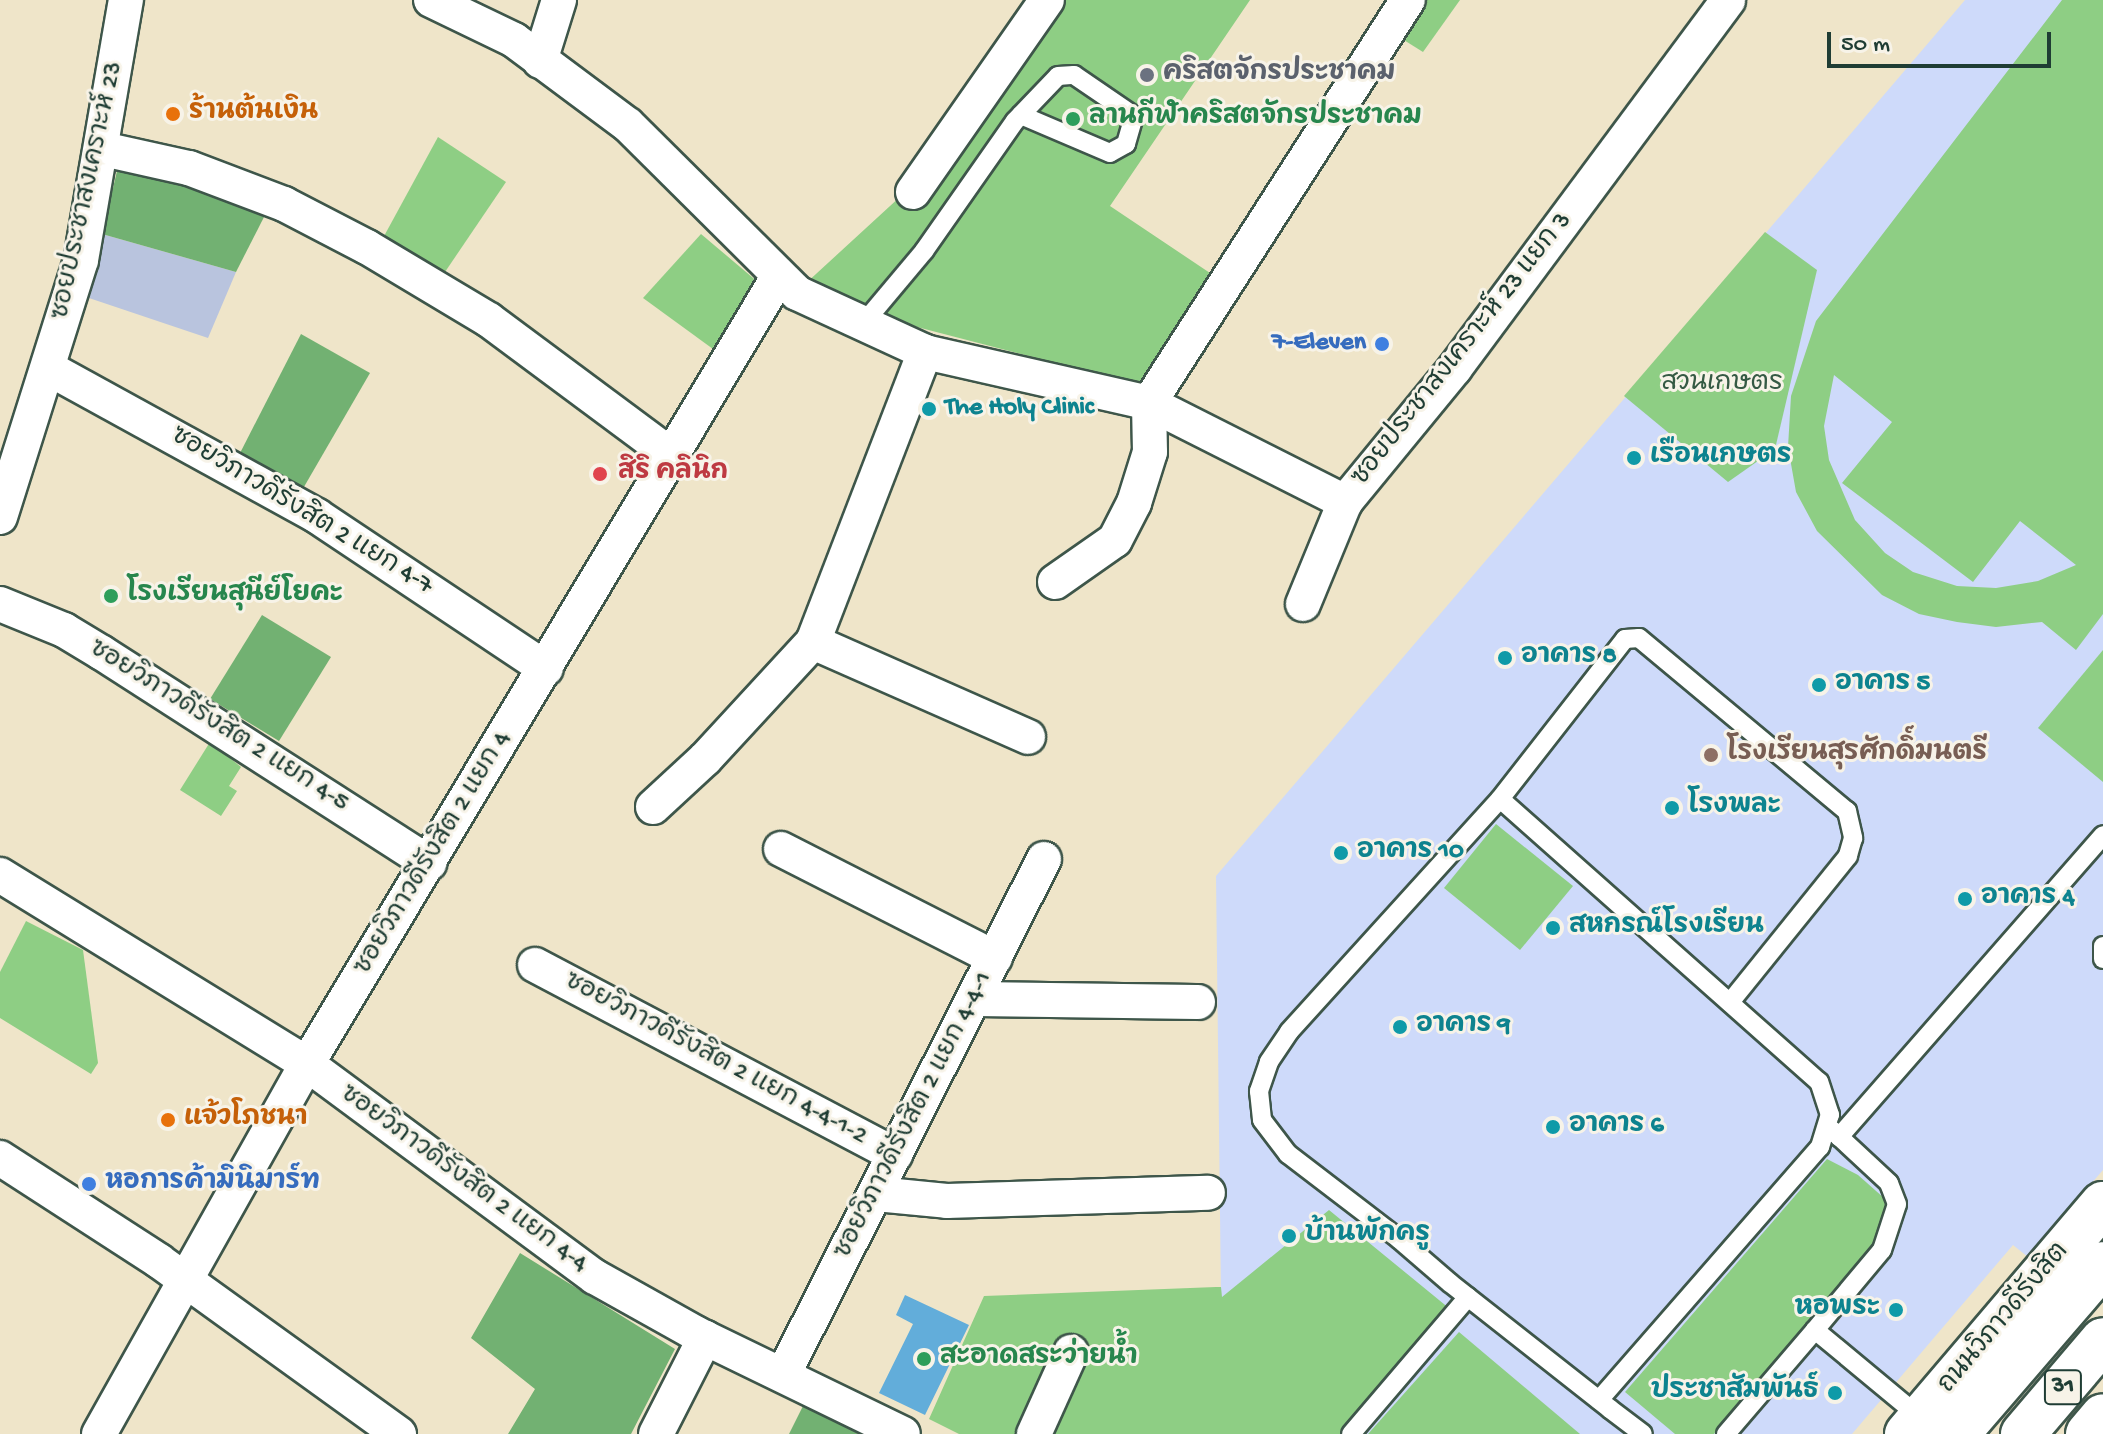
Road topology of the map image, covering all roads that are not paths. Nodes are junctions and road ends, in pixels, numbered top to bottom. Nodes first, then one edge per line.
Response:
1 (126, 0) edge
2 (431, 0) edge
3 (559, 0) edge
4 (1047, 0) edge
5 (1408, 0) edge
6 (1728, 0) edge
7 (540, 61) junction
8 (1021, 115) junction
9 (103, 149) junction
10 (913, 192) dead end
11 (777, 279) junction
12 (862, 325) junction
13 (925, 352) junction
14 (48, 368) junction
15 (1149, 403) junction
16 (672, 456) junction
17 (1345, 502) junction
18 (0, 517) edge
19 (1055, 582) dead end
20 (0, 604) edge
21 (1303, 604) dead end
22 (813, 642) junction
23 (546, 669) junction
24 (1028, 737) dead end
25 (1500, 799) junction
26 (653, 807) dead end
27 (2103, 835) edge
28 (781, 849) dead end
29 (1044, 859) dead end
30 (429, 863) junction
31 (0, 875) edge
32 (2103, 946) edge
33 (995, 958) junction
34 (2103, 959) edge
35 (535, 965) dead end
36 (975, 999) junction
37 (1198, 1002) dead end
38 (1730, 1002) junction
39 (307, 1064) junction
40 (1833, 1131) junction
41 (895, 1155) junction
42 (0, 1158) edge
43 (1208, 1193) dead end
44 (876, 1194) junction
45 (2103, 1204) edge
46 (2103, 1264) edge
47 (183, 1280) junction
48 (1468, 1297) junction
49 (1815, 1330) junction
50 (705, 1338) junction
51 (2103, 1340) edge
52 (1071, 1352) dead end
53 (784, 1373) junction
54 (1599, 1400) junction
55 (2103, 1416) edge
56 (1928, 1429) edge
57 (99, 1434) edge
58 (399, 1434) edge
59 (656, 1434) edge
60 (903, 1434) edge
61 (1034, 1434) edge
62 (1351, 1434) edge
63 (1643, 1434) edge
64 (1726, 1434) edge
65 (2023, 1434) edge
66 (2088, 1434) edge

1 - 9 street, ซอยประชาสงเคราะห์ 23
2 - 7 street, ซอยประชาสงเคราะห์ 23 แยก 3
3 - 7 street
4 - 10 street
5 - 15 street
6 - 17 street, ซอยประชาสงเคราะห์ 23 แยก 3
7 - 11 street, ซอยประชาสงเคราะห์ 23 แยก 3
8 - 8 lane
8 - 12 lane
9 - 14 street, ซอยประชาสงเคราะห์ 23
9 - 16 street
11 - 12 street, ซอยประชาสงเคราะห์ 23 แยก 3
11 - 16 street, ซอยวิภาวดีรังสิต 2 แยก 4
12 - 13 street, ซอยประชาสงเคราะห์ 23 แยก 3
13 - 15 street, ซอยประชาสงเคราะห์ 23 แยก 3
13 - 22 street
14 - 18 street, ซอยประชาสงเคราะห์ 23
14 - 23 street, ซอยวิภาวดีรังสิต 2 แยก 4-7
15 - 17 street, ซอยประชาสงเคราะห์ 23 แยก 3
15 - 19 street
16 - 23 street, ซอยวิภาวดีรังสิต 2 แยก 4
17 - 21 street
20 - 30 street, ซอยวิภาวดีรังสิต 2 แยก 4-5
22 - 24 street
22 - 26 street
23 - 30 street, ซอยวิภาวดีรังสิต 2 แยก 4
25 - 38 lane
25 - 38 lane
25 - 48 lane
27 - 40 lane
28 - 33 street
29 - 33 street, ซอยวิภาวดีรังสิต 2 แยก 4-4-1
30 - 39 street, ซอยวิภาวดีรังสิต 2 แยก 4
31 - 39 street, ซอยวิภาวดีรังสิต 2 แยก 4-4
32 - 34 lane
33 - 36 street, ซอยวิภาวดีรังสิต 2 แยก 4-4-1
35 - 41 street, ซอยวิภาวดีรังสิต 2 แยก 4-4-1-2
36 - 37 street
36 - 41 street, ซอยวิภาวดีรังสิต 2 แยก 4-4-1
38 - 40 lane
39 - 47 street, ซอยวิภาวดีรังสิต 2 แยก 4
39 - 50 street, ซอยวิภาวดีรังสิต 2 แยก 4-4
40 - 49 lane
40 - 54 lane
41 - 44 street, ซอยวิภาวดีรังสิต 2 แยก 4-4-1
42 - 47 street
43 - 44 street
44 - 53 street, ซอยวิภาวดีรังสิต 2 แยก 4-4-1
45 - 56 main road, ถนนวิภาวดีรังสิต
46 - 56 main road
47 - 57 street, ซอยวิภาวดีรังสิต 2 แยก 4
47 - 58 street
48 - 54 lane
48 - 62 lane
49 - 56 lane
49 - 64 lane
50 - 53 street, ซอยวิภาวดีรังสิต 2 แยก 4-4
50 - 59 street
51 - 65 main road, 31
52 - 61 street
53 - 60 street, ซอยวิภาวดีรังสิต 2 แยก 4-4
54 - 63 lane
55 - 66 main road, 31

